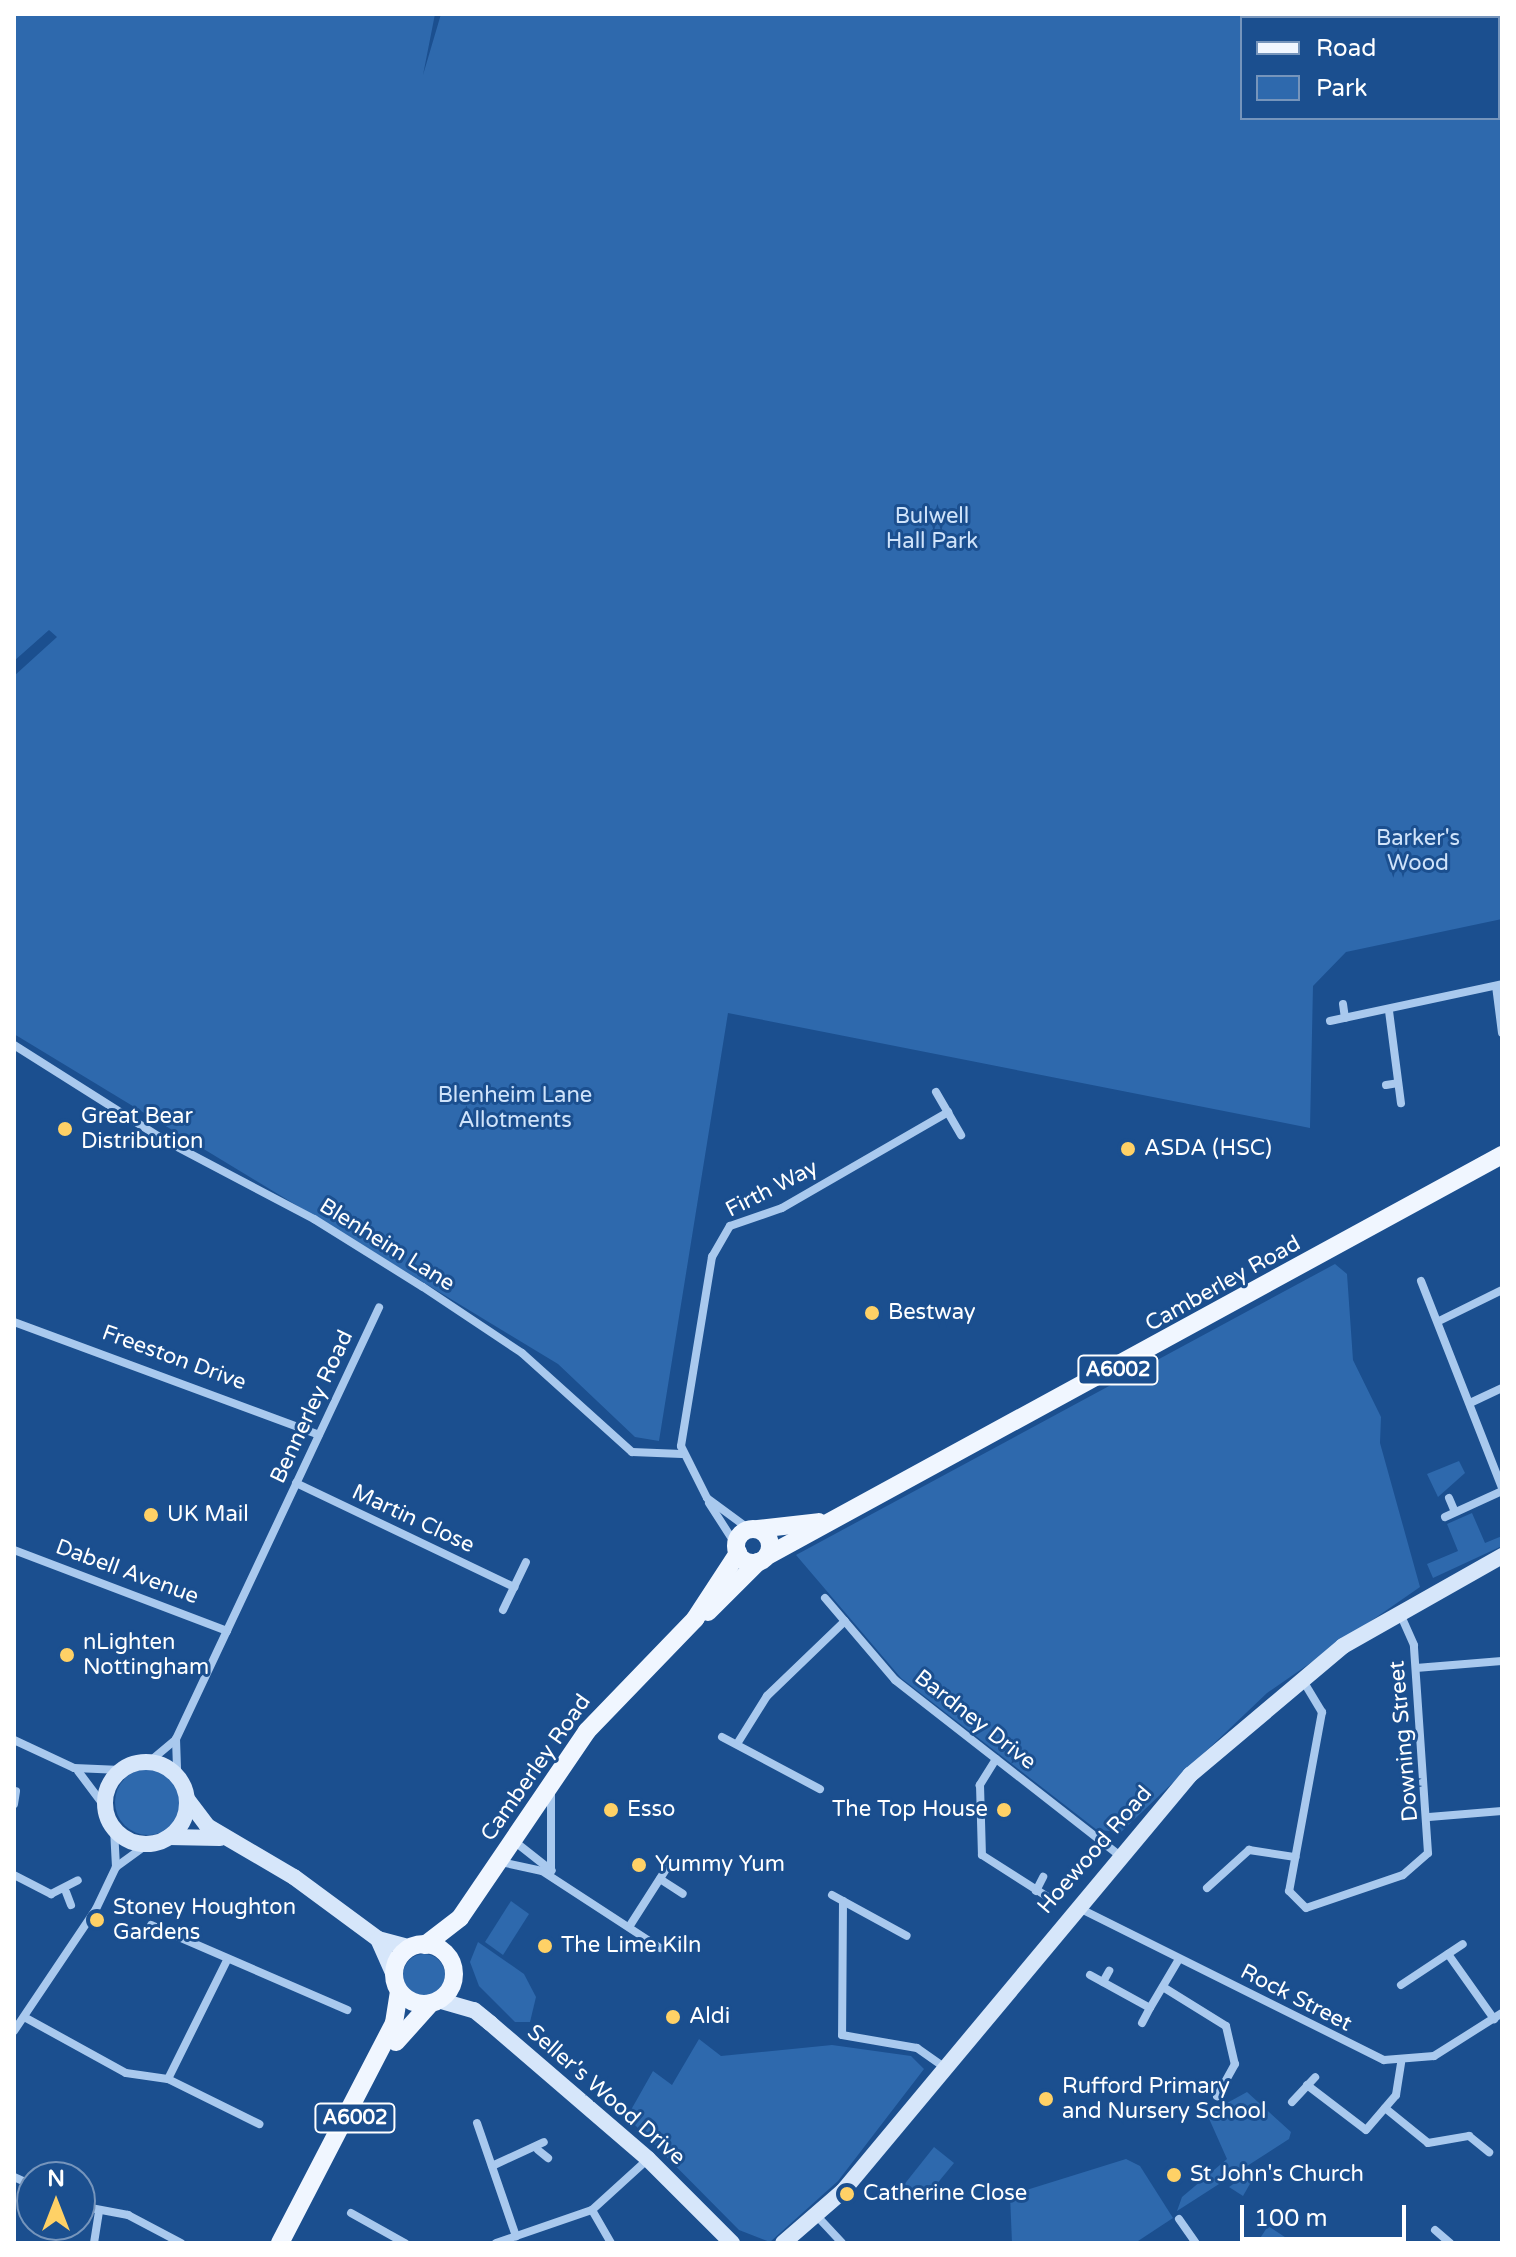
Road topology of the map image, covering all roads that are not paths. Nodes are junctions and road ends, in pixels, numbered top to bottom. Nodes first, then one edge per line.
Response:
1 (1499, 985) edge
2 (1343, 1004) dead end
3 (1389, 1011) junction
4 (1345, 1018) junction
5 (1330, 1021) dead end
6 (1502, 1033) edge
7 (14, 1045) edge
8 (1398, 1083) junction
9 (1386, 1085) dead end
10 (936, 1092) dead end
11 (1401, 1103) dead end
12 (948, 1112) junction
13 (961, 1135) dead end
14 (1502, 1157) edge
15 (1421, 1281) dead end
16 (1494, 1281) dead end
17 (1500, 1291) edge
18 (379, 1307) dead end
19 (1439, 1321) junction
20 (14, 1322) edge
21 (1502, 1388) edge
22 (1470, 1403) junction
23 (319, 1435) junction
24 (682, 1454) junction
25 (296, 1483) junction
26 (1502, 1490) edge
27 (707, 1498) junction
28 (1449, 1498) dead end
29 (1455, 1512) junction
30 (845, 1516) junction
31 (1445, 1517) dead end
32 (753, 1529) junction
33 (737, 1549) junction
34 (14, 1550) edge
35 (1502, 1556) edge
36 (762, 1559) junction
37 (526, 1562) dead end
38 (514, 1587) junction
39 (825, 1598) dead end
40 (503, 1610) dead end
41 (1398, 1611) junction
42 (695, 1619) junction
43 (845, 1621) junction
44 (227, 1631) junction
45 (1502, 1661) edge
46 (1416, 1668) junction
47 (1301, 1678) junction
48 (722, 1737) dead end
49 (176, 1739) junction
50 (14, 1740) edge
51 (737, 1744) junction
52 (996, 1759) junction
53 (149, 1762) junction
54 (74, 1768) junction
55 (121, 1770) junction
56 (177, 1776) junction
57 (554, 1778) junction
58 (820, 1789) dead end
59 (16, 1791) edge
60 (187, 1799) junction
61 (14, 1804) edge
62 (25, 1807) dead end
63 (105, 1807) junction
64 (1502, 1811) edge
65 (1429, 1817) junction
66 (114, 1829) junction
67 (169, 1837) junction
68 (230, 1840) junction
69 (514, 1841) junction
70 (146, 1845) junction
71 (1118, 1854) junction
72 (1295, 1857) junction
73 (501, 1862) junction
74 (670, 1863) dead end
75 (116, 1867) junction
76 (551, 1870) junction
77 (14, 1875) edge
78 (1043, 1877) dead end
79 (660, 1879) junction
80 (78, 1880) dead end
81 (571, 1887) junction
82 (1207, 1888) dead end
83 (1036, 1891) junction
84 (66, 1892) junction
85 (683, 1894) dead end
86 (832, 1895) dead end
87 (1051, 1899) dead end
88 (843, 1901) junction
89 (71, 1905) dead end
90 (1075, 1906) junction
91 (460, 1918) junction
92 (151, 1925) dead end
93 (629, 1927) junction
94 (907, 1936) dead end
95 (378, 1939) junction
96 (1463, 1944) dead end
97 (418, 1946) junction
98 (660, 1948) dead end
99 (1448, 1954) junction
100 (1179, 1959) junction
101 (226, 1962) junction
102 (452, 1964) junction
103 (1109, 1971) dead end
104 (1090, 1975) dead end
105 (1103, 1982) junction
106 (396, 1983) junction
107 (1401, 1985) dead end
108 (1163, 1987) junction
109 (434, 2002) junction
110 (1150, 2008) junction
111 (347, 2010) dead end
112 (1498, 2016) edge
113 (26, 2018) junction
114 (1142, 2023) dead end
115 (14, 2031) edge
116 (1401, 2062) junction
117 (944, 2067) junction
118 (1315, 2077) dead end
119 (168, 2079) junction
120 (1307, 2085) junction
121 (1217, 2096) dead end
122 (1292, 2102) dead end
123 (1385, 2108) junction
124 (477, 2123) dead end
125 (259, 2124) dead end
126 (492, 2134) dead end
127 (482, 2137) junction
128 (1489, 2152) dead end
129 (548, 2158) dead end
130 (648, 2159) junction
131 (492, 2166) junction
132 (370, 2208) dead end
133 (96, 2209) edge
134 (99, 2210) junction
135 (592, 2210) junction
136 (351, 2213) dead end
137 (816, 2215) junction
138 (1179, 2219) dead end
139 (364, 2220) junction
140 (1435, 2230) dead end
141 (516, 2236) junction
142 (94, 2243) edge
143 (181, 2243) edge
144 (280, 2243) edge
145 (291, 2243) edge
146 (405, 2243) edge
147 (496, 2243) edge
148 (611, 2243) edge
149 (732, 2243) edge
150 (783, 2243) edge
151 (842, 2243) edge
152 (1196, 2243) edge
153 (1450, 2243) edge

1 - 3 street
1 - 6 street
2 - 4 street
3 - 4 street
3 - 8 street
4 - 5 street
7 - 24 street, Blenheim Lane
8 - 9 street
8 - 11 street
10 - 12 street
12 - 13 street
12 - 24 street, Firth Way
14 - 30 main road, Camberley Road / A6002
15 - 19 street
16 - 17 street
17 - 19 street
18 - 23 street, Bennerley Road
19 - 22 street
20 - 23 street, Freeston Drive
21 - 22 street
22 - 26 street
23 - 25 street, Bennerley Road
24 - 27 street
25 - 38 street, Martin Close
25 - 44 street, Bennerley Road
26 - 29 street
27 - 32 street
27 - 33 street
28 - 29 street
29 - 31 street
30 - 32 main road, Camberley Road / A6002
30 - 36 main road, Camberley Road / A6002
32 - 33 main road, Camberley Road
32 - 36 main road
33 - 36 main road
33 - 42 main road, Camberley Road / A6002
34 - 44 street, Dabell Avenue
35 - 41 street, Hoewood Road
36 - 42 main road, Camberley Road / A6002
37 - 38 street
38 - 40 street
39 - 43 street, Bardney Drive
41 - 46 street, Downing Street
41 - 47 street, Hoewood Road
42 - 57 main road, Camberley Road / A6002
43 - 51 street
43 - 52 street, Bardney Drive
44 - 49 street, Bennerley Road
45 - 46 street
46 - 65 street, Downing Street
47 - 71 street, Hoewood Road
47 - 72 street
48 - 51 street
49 - 53 street, Bennerley Road
49 - 56 street, Bennerley Road
50 - 54 street
51 - 58 street
52 - 71 street, Bardney Drive
52 - 83 street
53 - 55 street
53 - 56 street
54 - 55 street
54 - 63 street
55 - 63 street
56 - 60 street
57 - 69 main road, Camberley Road / A6002
57 - 76 street
59 - 61 street
60 - 67 street
60 - 68 street
61 - 62 street
63 - 66 street
64 - 65 street
65 - 72 street, Downing Street
66 - 70 street
66 - 75 street
67 - 68 street
67 - 70 street
68 - 95 street
69 - 73 main road, Camberley Road / A6002
69 - 76 street
70 - 75 street
71 - 90 street, Hoewood Road
72 - 82 street
73 - 81 street
73 - 91 main road, Camberley Road / A6002
74 - 79 street
75 - 113 street
76 - 81 street
77 - 84 street
78 - 83 street
79 - 85 street
79 - 93 street
80 - 84 street
81 - 93 street
83 - 87 street
84 - 89 street
86 - 88 street
88 - 94 street
88 - 117 street
90 - 100 street, Rock Street
90 - 117 street, Hoewood Road
91 - 97 main road, Camberley Road / A6002
91 - 102 main road, Camberley Road / A6002
92 - 101 street
93 - 98 street
95 - 97 street
95 - 106 street
96 - 99 street
97 - 102 main road
97 - 106 main road
99 - 107 street
99 - 112 street
100 - 108 street
100 - 116 street, Rock Street
101 - 111 street
101 - 119 street
102 - 109 main road, Camberley Road
103 - 105 street
104 - 105 street
105 - 110 street
106 - 109 main road
106 - 144 main road, A6002
108 - 110 street
108 - 121 street
109 - 130 street, Seller's Wood Drive
109 - 145 main road, A6002
110 - 114 street
112 - 116 street
113 - 115 street
113 - 119 street
116 - 123 street
117 - 137 street, Hoewood Road
118 - 120 street
119 - 125 street
120 - 122 street
120 - 123 street
123 - 128 street
124 - 127 street
126 - 127 street
127 - 131 street
129 - 131 street
130 - 135 street
130 - 149 street, Seller's Wood Drive
131 - 141 street
132 - 139 street
133 - 134 street
134 - 142 street
134 - 143 street
135 - 141 street
135 - 148 street
136 - 139 street
137 - 150 street, Hoewood Road
137 - 151 street
138 - 152 street
139 - 146 street
140 - 153 street
141 - 147 street

